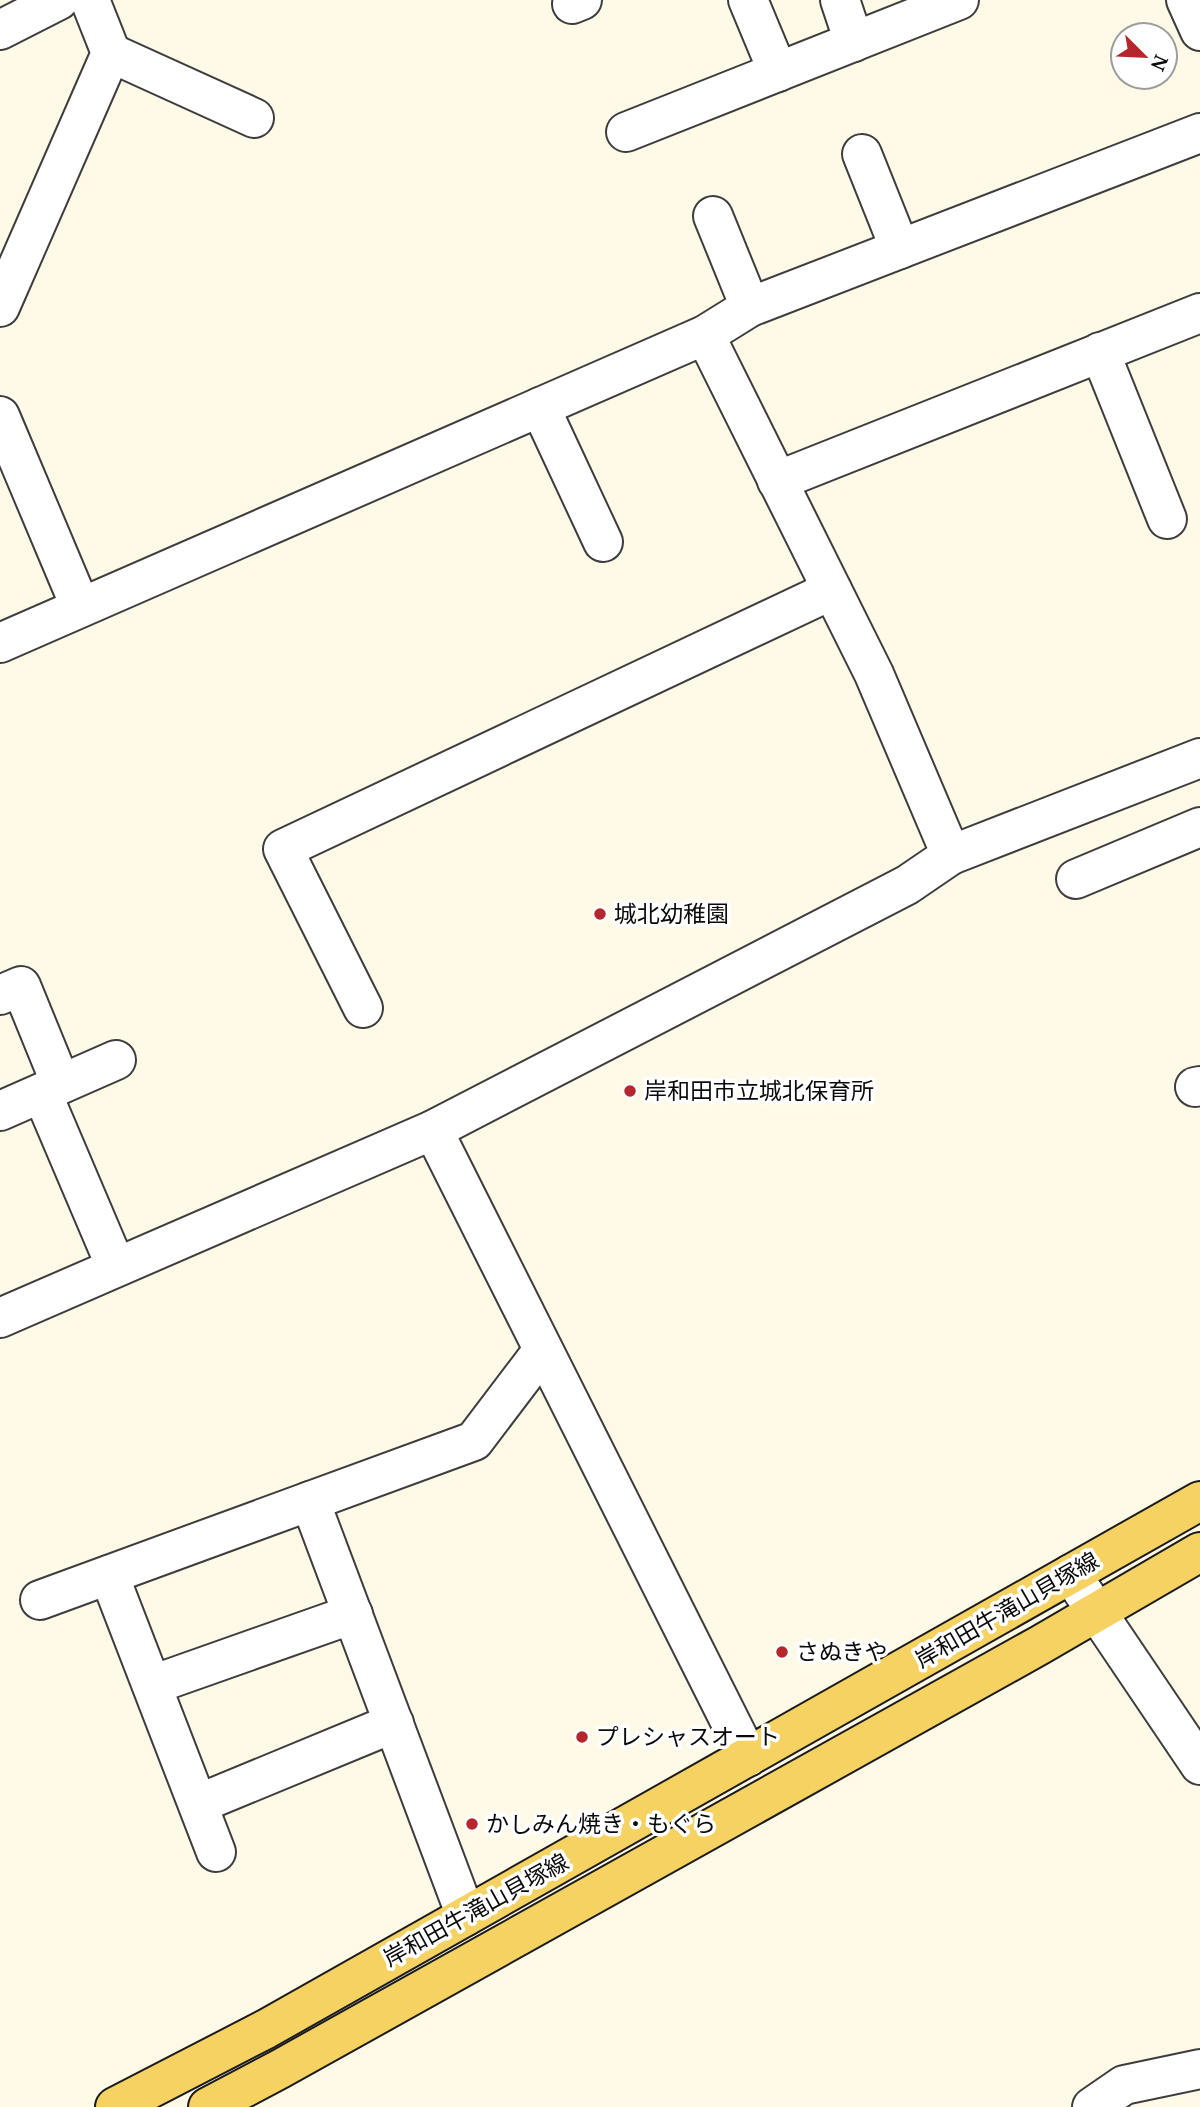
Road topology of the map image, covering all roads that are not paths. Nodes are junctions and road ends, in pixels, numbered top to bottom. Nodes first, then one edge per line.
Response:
1 (60, 0) edge
2 (90, 0) edge
3 (748, 0) edge
4 (840, 0) edge
5 (959, 0) edge
6 (1185, 0) edge
7 (0, 30) edge
8 (1200, 31) edge
9 (854, 42) junction
10 (111, 53) junction
11 (778, 72) junction
12 (254, 118) dead end
13 (626, 132) dead end
14 (1200, 133) edge
15 (862, 154) dead end
16 (713, 216) dead end
17 (900, 249) junction
18 (0, 307) edge
19 (750, 307) junction
20 (1200, 313) edge
21 (705, 335) junction
22 (1101, 352) junction
23 (540, 407) junction
24 (0, 416) edge
25 (777, 481) junction
26 (1167, 519) dead end
27 (603, 542) dead end
28 (832, 590) junction
29 (80, 606) junction
30 (0, 643) edge
31 (1199, 763) edge
32 (1200, 827) edge
33 (951, 855) junction
34 (1076, 879) dead end
35 (0, 995) edge
36 (363, 1008) dead end
37 (116, 1060) dead end
38 (52, 1089) junction
39 (0, 1111) edge
40 (433, 1130) junction
41 (116, 1267) junction
42 (0, 1318) edge
43 (543, 1350) junction
44 (310, 1501) junction
45 (1200, 1501) edge
46 (1200, 1552) edge
47 (1071, 1574) junction
48 (109, 1575) junction
49 (40, 1600) dead end
50 (1096, 1612) junction
51 (353, 1614) junction
52 (152, 1685) junction
53 (394, 1723) junction
54 (747, 1758) junction
55 (1200, 1765) edge
56 (198, 1804) junction
57 (216, 1852) dead end
58 (466, 1916) junction
59 (1200, 2068) edge
60 (116, 2107) edge
61 (208, 2107) edge
62 (1092, 2107) edge

1 - 7 street
2 - 10 street
3 - 11 street
4 - 9 street
5 - 9 street
6 - 8 street
9 - 11 street
10 - 12 street
10 - 18 street
11 - 13 street
14 - 17 street
15 - 17 street
16 - 19 street
17 - 19 street
19 - 21 street
20 - 22 street
21 - 23 street
21 - 25 street
22 - 25 street
22 - 26 street
23 - 27 street
23 - 29 street
24 - 29 street
25 - 28 street
28 - 33 street
28 - 36 street
29 - 30 street
31 - 33 street
32 - 34 street
33 - 40 street
35 - 38 street
37 - 38 street
38 - 39 street
38 - 41 street
40 - 41 street
40 - 43 street
41 - 42 street
43 - 44 street
43 - 54 street
44 - 48 street
44 - 51 street
45 - 47 main road, 岸和田牛滝山貝塚線
46 - 50 main road, 岸和田牛滝山貝塚線
47 - 50 street
47 - 54 main road, 岸和田牛滝山貝塚線
48 - 49 street
48 - 52 street
50 - 55 street
50 - 61 main road, 岸和田牛滝山貝塚線
51 - 52 street
51 - 53 street
52 - 56 street
53 - 56 street
53 - 58 street
54 - 58 main road, 岸和田牛滝山貝塚線
56 - 57 street
58 - 60 main road, 岸和田牛滝山貝塚線
59 - 62 street

